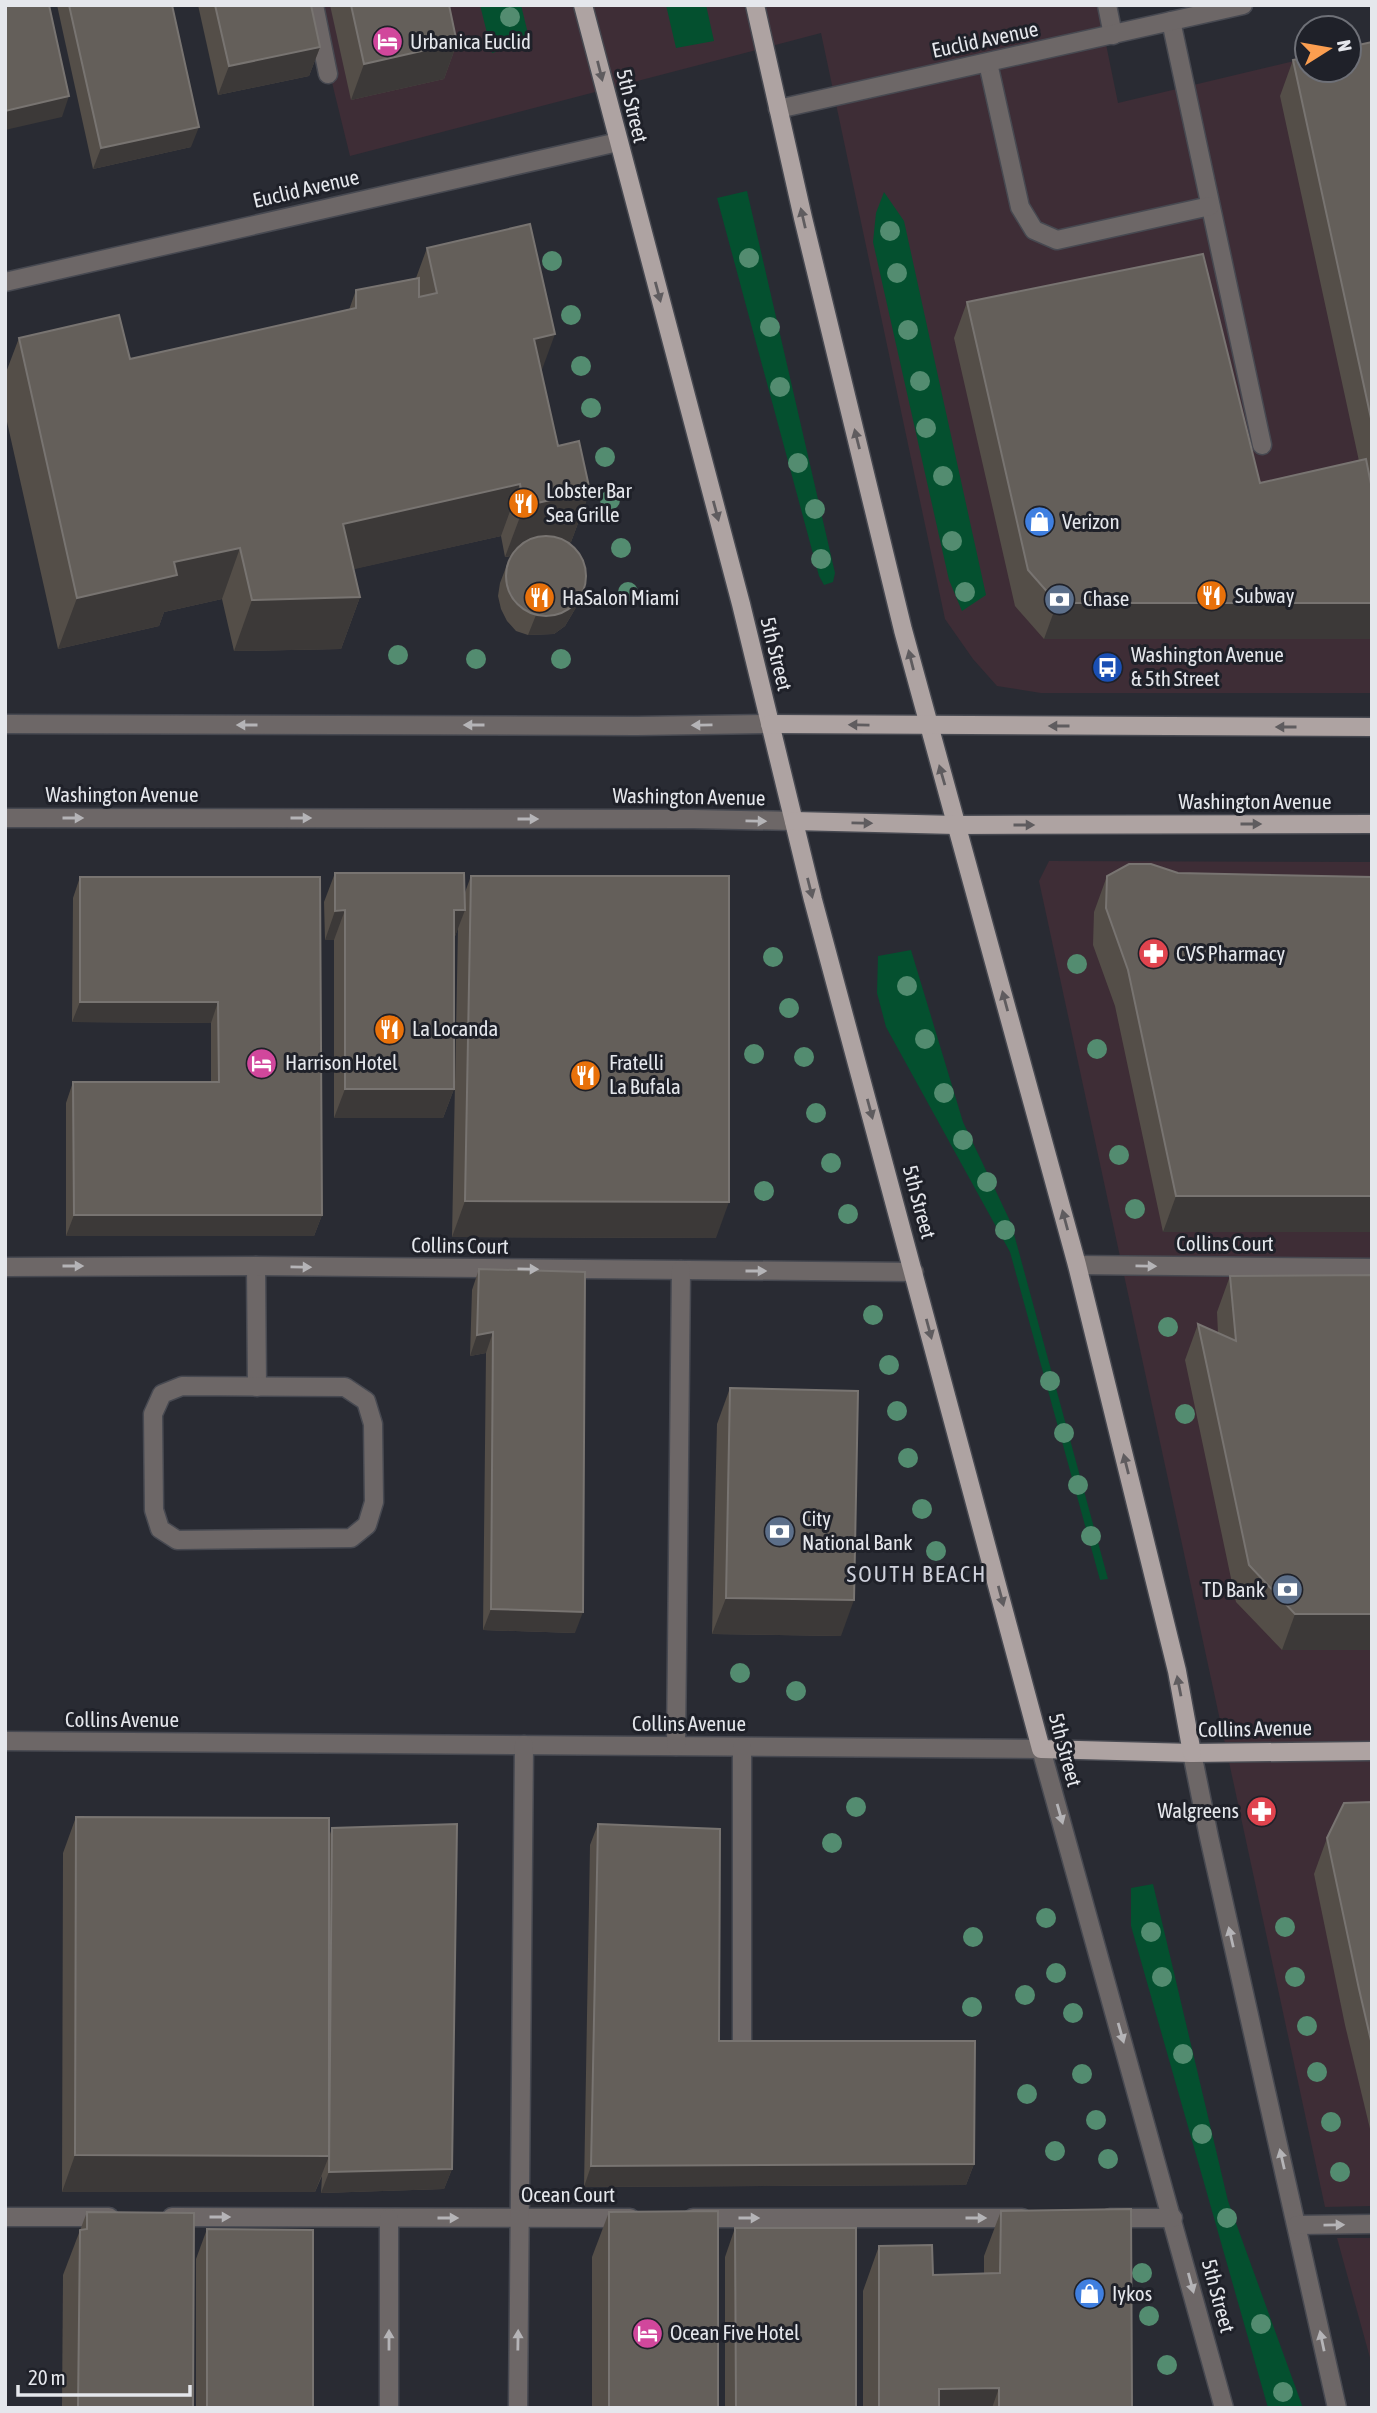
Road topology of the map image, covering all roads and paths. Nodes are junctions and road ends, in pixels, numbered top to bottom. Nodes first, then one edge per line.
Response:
1 (314, 5) edge
2 (583, 5) edge
3 (755, 5) edge
4 (1107, 5) edge
5 (1243, 5) edge
6 (1171, 21) junction
7 (1113, 35) junction
8 (988, 63) junction
9 (328, 74) dead end
10 (778, 109) junction
11 (618, 142) junction
12 (1210, 206) junction
13 (5, 282) edge
14 (1262, 445) dead end
15 (5, 724) edge
16 (770, 724) junction
17 (928, 726) junction
18 (1372, 727) edge
19 (5, 818) edge
20 (794, 821) junction
21 (1372, 824) edge
22 (956, 825) junction
23 (1077, 1265) junction
24 (256, 1266) junction
25 (5, 1267) edge
26 (1372, 1268) edge
27 (681, 1270) junction
28 (914, 1272) junction
29 (257, 1387) junction
30 (5, 1741) edge
31 (524, 1745) junction
32 (676, 1746) junction
33 (742, 1747) junction
34 (1041, 1749) junction
35 (1372, 1751) edge
36 (1192, 1753) junction
37 (742, 2048) edge
38 (5, 2217) edge
39 (126, 2217) edge
40 (154, 2217) edge
41 (389, 2218) junction
42 (520, 2218) junction
43 (645, 2218) edge
44 (673, 2218) edge
45 (1034, 2218) edge
46 (1090, 2218) edge
47 (1173, 2218) junction
48 (1372, 2224) edge
49 (1297, 2225) junction
50 (389, 2408) edge
51 (518, 2408) edge
52 (1224, 2408) edge
53 (1337, 2408) edge

1 - 9 street
2 -> 11 main road, 5th Street
3 - 10 main road
4 - 7 street
5 - 6 street, Euclid Avenue
6 - 7 street, Euclid Avenue
6 - 12 street
7 - 8 street, Euclid Avenue
8 - 10 street, Euclid Avenue
8 - 12 street
17 -> 10 main road
11 - 13 street, Euclid Avenue
11 -> 16 main road, 5th Street
12 - 14 street
16 -> 15 street
17 -> 16 main road
16 - 20 main road, 5th Street
18 -> 17 main road
22 -> 17 main road
19 -> 20 street, Washington Avenue
20 -> 22 main road, Washington Avenue
20 -> 28 main road, 5th Street
22 -> 21 main road, Washington Avenue
23 -> 22 main road
23 -> 26 street, Collins Court
36 -> 23 main road
25 -> 24 street, Collins Court
24 -> 27 street, Collins Court
24 - 29 street
27 -> 28 street, Collins Court
27 - 32 street
28 -> 34 main road, 5th Street
29 - 29 street
30 - 31 street, Collins Avenue
31 - 32 street, Collins Avenue
31 - 42 street
32 - 33 street, Collins Avenue
33 - 34 street, Collins Avenue
33 - 37 street
34 - 36 main road, Collins Avenue
34 -> 47 street, 5th Street
35 - 36 main road, Collins Avenue
49 -> 36 street
38 - 39 street
40 -> 41 street, Ocean Court
41 -> 42 street, Ocean Court
50 -> 41 street
42 - 43 street, Ocean Court
51 -> 42 street
44 -> 45 street
46 - 47 street
47 -> 52 street, 5th Street
49 -> 48 street
53 -> 49 street

